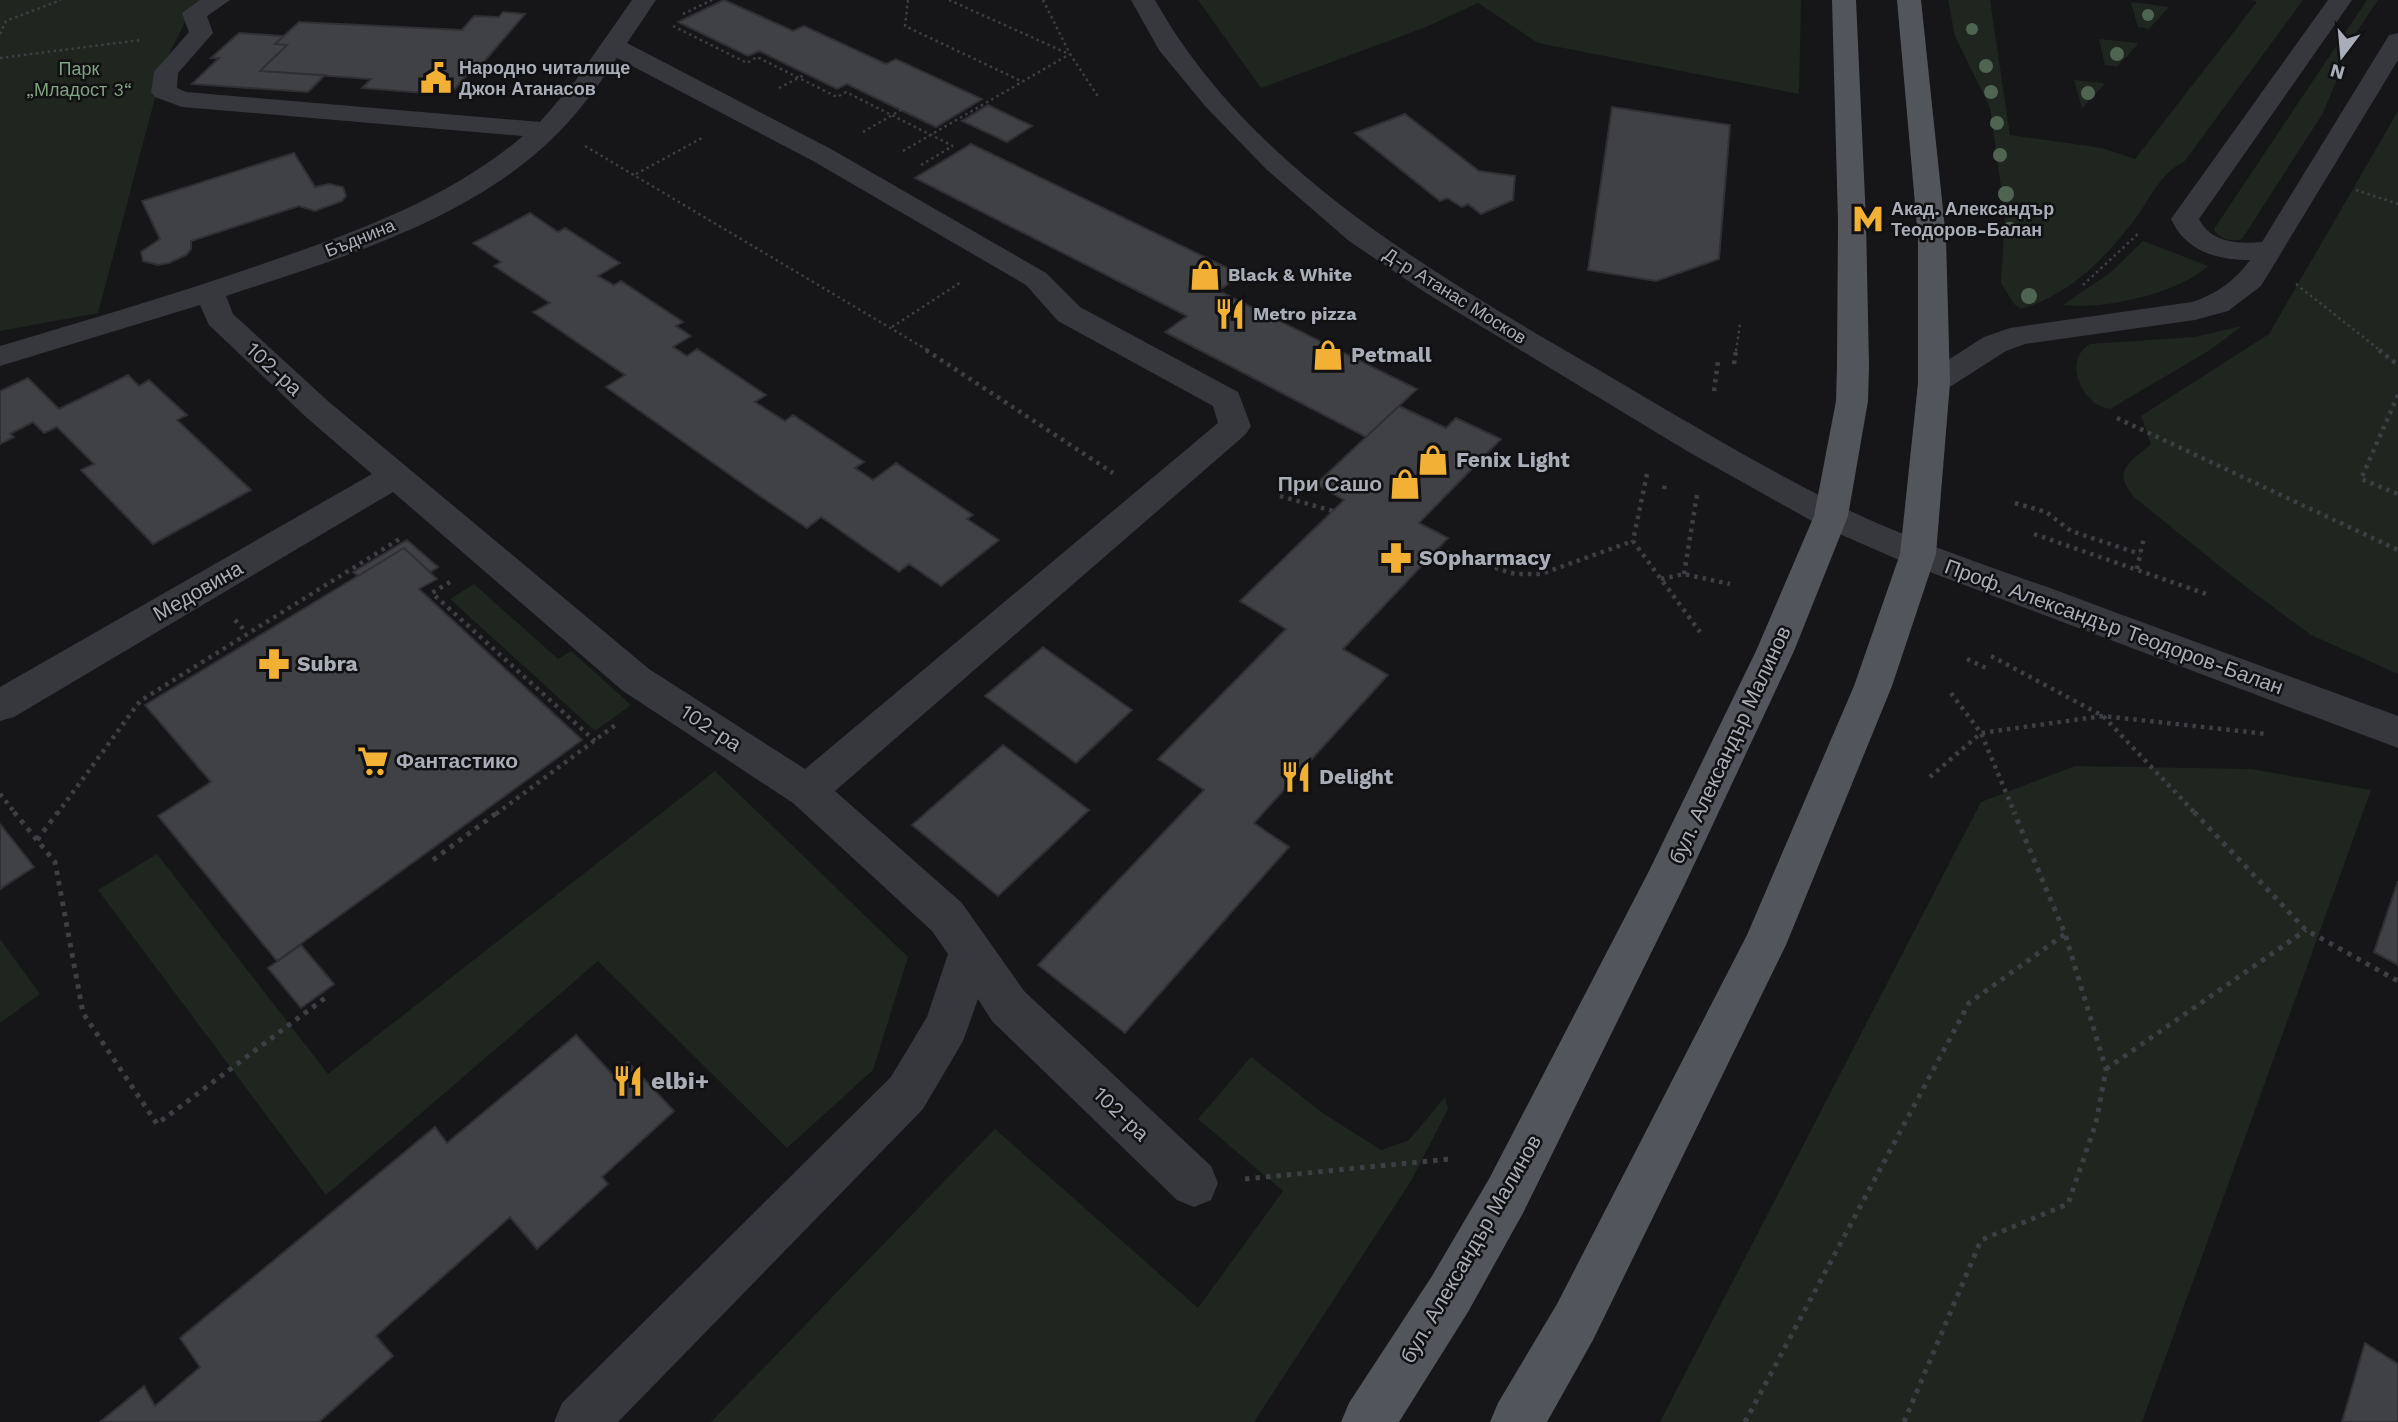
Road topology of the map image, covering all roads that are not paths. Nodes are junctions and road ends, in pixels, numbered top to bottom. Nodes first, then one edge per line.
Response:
1 (218, 0) edge
2 (644, 0) edge
3 (1143, 0) edge
4 (1844, 0) edge
5 (1909, 0) edge
6 (2340, 0) edge
7 (2398, 40) edge
8 (612, 45) junction
9 (547, 130) junction
10 (2272, 249) junction
11 (210, 292) junction
12 (0, 356) edge
13 (1934, 383) junction
14 (396, 475) junction
15 (1831, 516) junction
16 (1918, 554) junction
17 (0, 706) edge
18 (2398, 732) edge
19 (807, 791) junction
20 (970, 953) junction
21 (1194, 1183) road end
22 (581, 1422) edge
23 (1368, 1422) edge
24 (1517, 1422) edge

1 - 9 street
2 - 8 street, Бъднина
3 - 15 street, Д-р Атанас Москов
4 - 15 main road, бул. Александър Малинов
5 - 13 main road
6 - 10 street
7 - 10 street
8 - 9 street, Бъднина
8 - 19 street
9 - 11 street, Бъднина
10 - 13 street
11 - 12 street, Бъднина
11 - 14 street, 102-ра
13 - 16 main road
14 - 17 street, Медовина
14 - 19 street, 102-ра
15 - 16 street, Проф. Александър Теодоров-Балан
15 - 23 main road, бул. Александър Малинов
16 - 18 street, Проф. Александър Теодоров-Балан
16 - 24 main road
19 - 20 street, 102-ра
20 - 21 street, 102-ра
20 - 22 street

